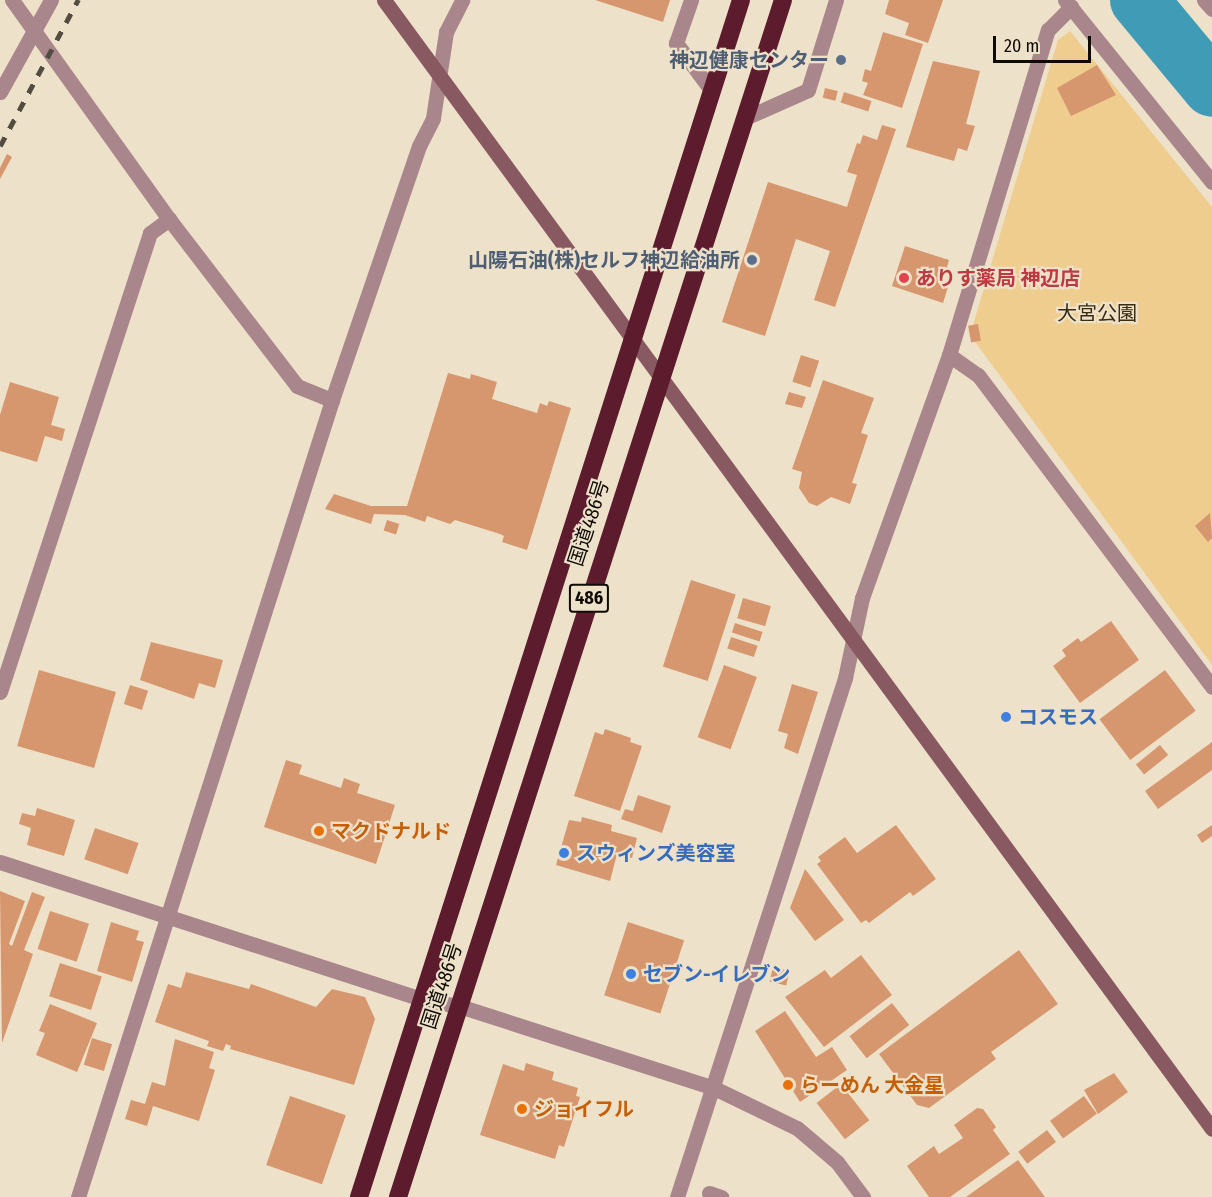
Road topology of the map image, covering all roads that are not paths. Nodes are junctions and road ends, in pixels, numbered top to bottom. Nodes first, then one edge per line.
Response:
1 (12, 0) edge
2 (51, 0) edge
3 (384, 0) edge
4 (462, 0) edge
5 (691, 0) edge
6 (741, 0) edge
7 (783, 0) edge
8 (836, 0) edge
9 (1204, 0) edge
10 (1068, 4) edge
11 (1212, 9) edge
12 (34, 29) junction
13 (439, 74) junction
14 (711, 90) junction
15 (0, 92) edge
16 (743, 119) junction
17 (1212, 182) edge
18 (169, 219) junction
19 (632, 340) junction
20 (949, 355) junction
21 (659, 378) junction
22 (332, 400) junction
23 (853, 635) junction
24 (1212, 687) edge
25 (0, 692) edge
26 (0, 862) edge
27 (170, 916) junction
28 (424, 1000) junction
29 (459, 1006) junction
30 (712, 1087) junction
31 (1212, 1129) edge
32 (78, 1197) edge
33 (359, 1197) edge
34 (398, 1197) edge
35 (677, 1197) edge
36 (863, 1197) edge

1 - 12 street
2 - 12 street
3 - 13 street
4 - 13 street
5 - 14 street
6 - 14 highway, 国道486号 / 486
7 - 16 highway, 国道486号 / 486
8 - 16 street
9 - 11 street
10 - 17 street
10 - 20 street
12 - 15 street
12 - 18 street
13 - 19 street
13 - 22 street
14 - 19 highway, 国道486号 / 486
16 - 21 highway, 国道486号 / 486
18 - 22 street
18 - 25 street
19 - 21 street
19 - 28 highway, 国道486号 / 486
20 - 23 street
20 - 24 street
21 - 23 street
21 - 29 highway, 国道486号 / 486
22 - 27 street
23 - 30 street
23 - 31 street
26 - 27 street
27 - 28 street
27 - 32 street
28 - 29 street
28 - 33 highway, 国道486号 / 486
29 - 30 street
29 - 34 highway, 国道486号 / 486
30 - 35 street
30 - 36 street

